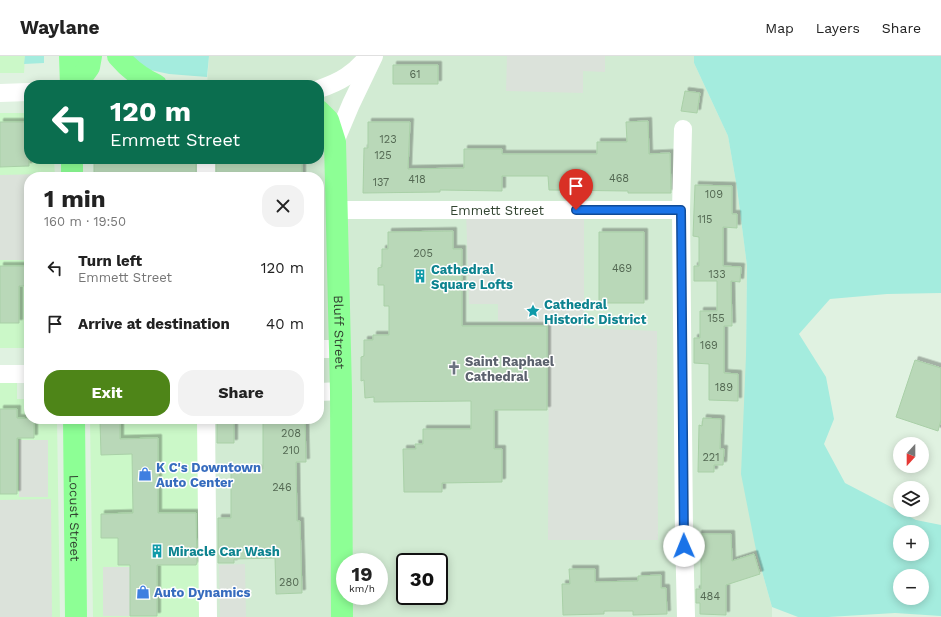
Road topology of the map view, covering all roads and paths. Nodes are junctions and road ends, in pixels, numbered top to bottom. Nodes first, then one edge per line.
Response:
1 (70, 56) edge
2 (91, 56) edge
3 (118, 56) edge
4 (368, 56) edge
5 (374, 56) edge
6 (71, 80) edge
7 (80, 80) edge
8 (146, 80) edge
9 (324, 87) edge
10 (24, 92) edge
11 (0, 93) edge
12 (324, 116) edge
13 (683, 128) dead end
14 (335, 142) junction
15 (338, 210) junction
16 (681, 210) junction
17 (330, 349) edge
18 (0, 374) edge
19 (24, 374) edge
20 (324, 392) edge
21 (341, 392) junction
22 (74, 424) edge
23 (206, 424) edge
24 (76, 617) edge
25 (208, 617) edge
26 (342, 617) edge
27 (686, 617) edge

1 - 6 main road
2 - 7 main road
3 - 8 main road
4 - 9 street
5 - 14 street, Bluff Street
10 - 11 street
12 - 14 main road
13 - 16 street
14 - 15 main road, Bluff Street
15 - 16 street, Emmett Street
15 - 17 main road, Bluff Street
16 - 27 street
17 - 21 main road, Bluff Street
18 - 19 street
20 - 21 street
21 - 26 main road, Bluff Street
22 - 24 main road, Locust Street
23 - 25 street

